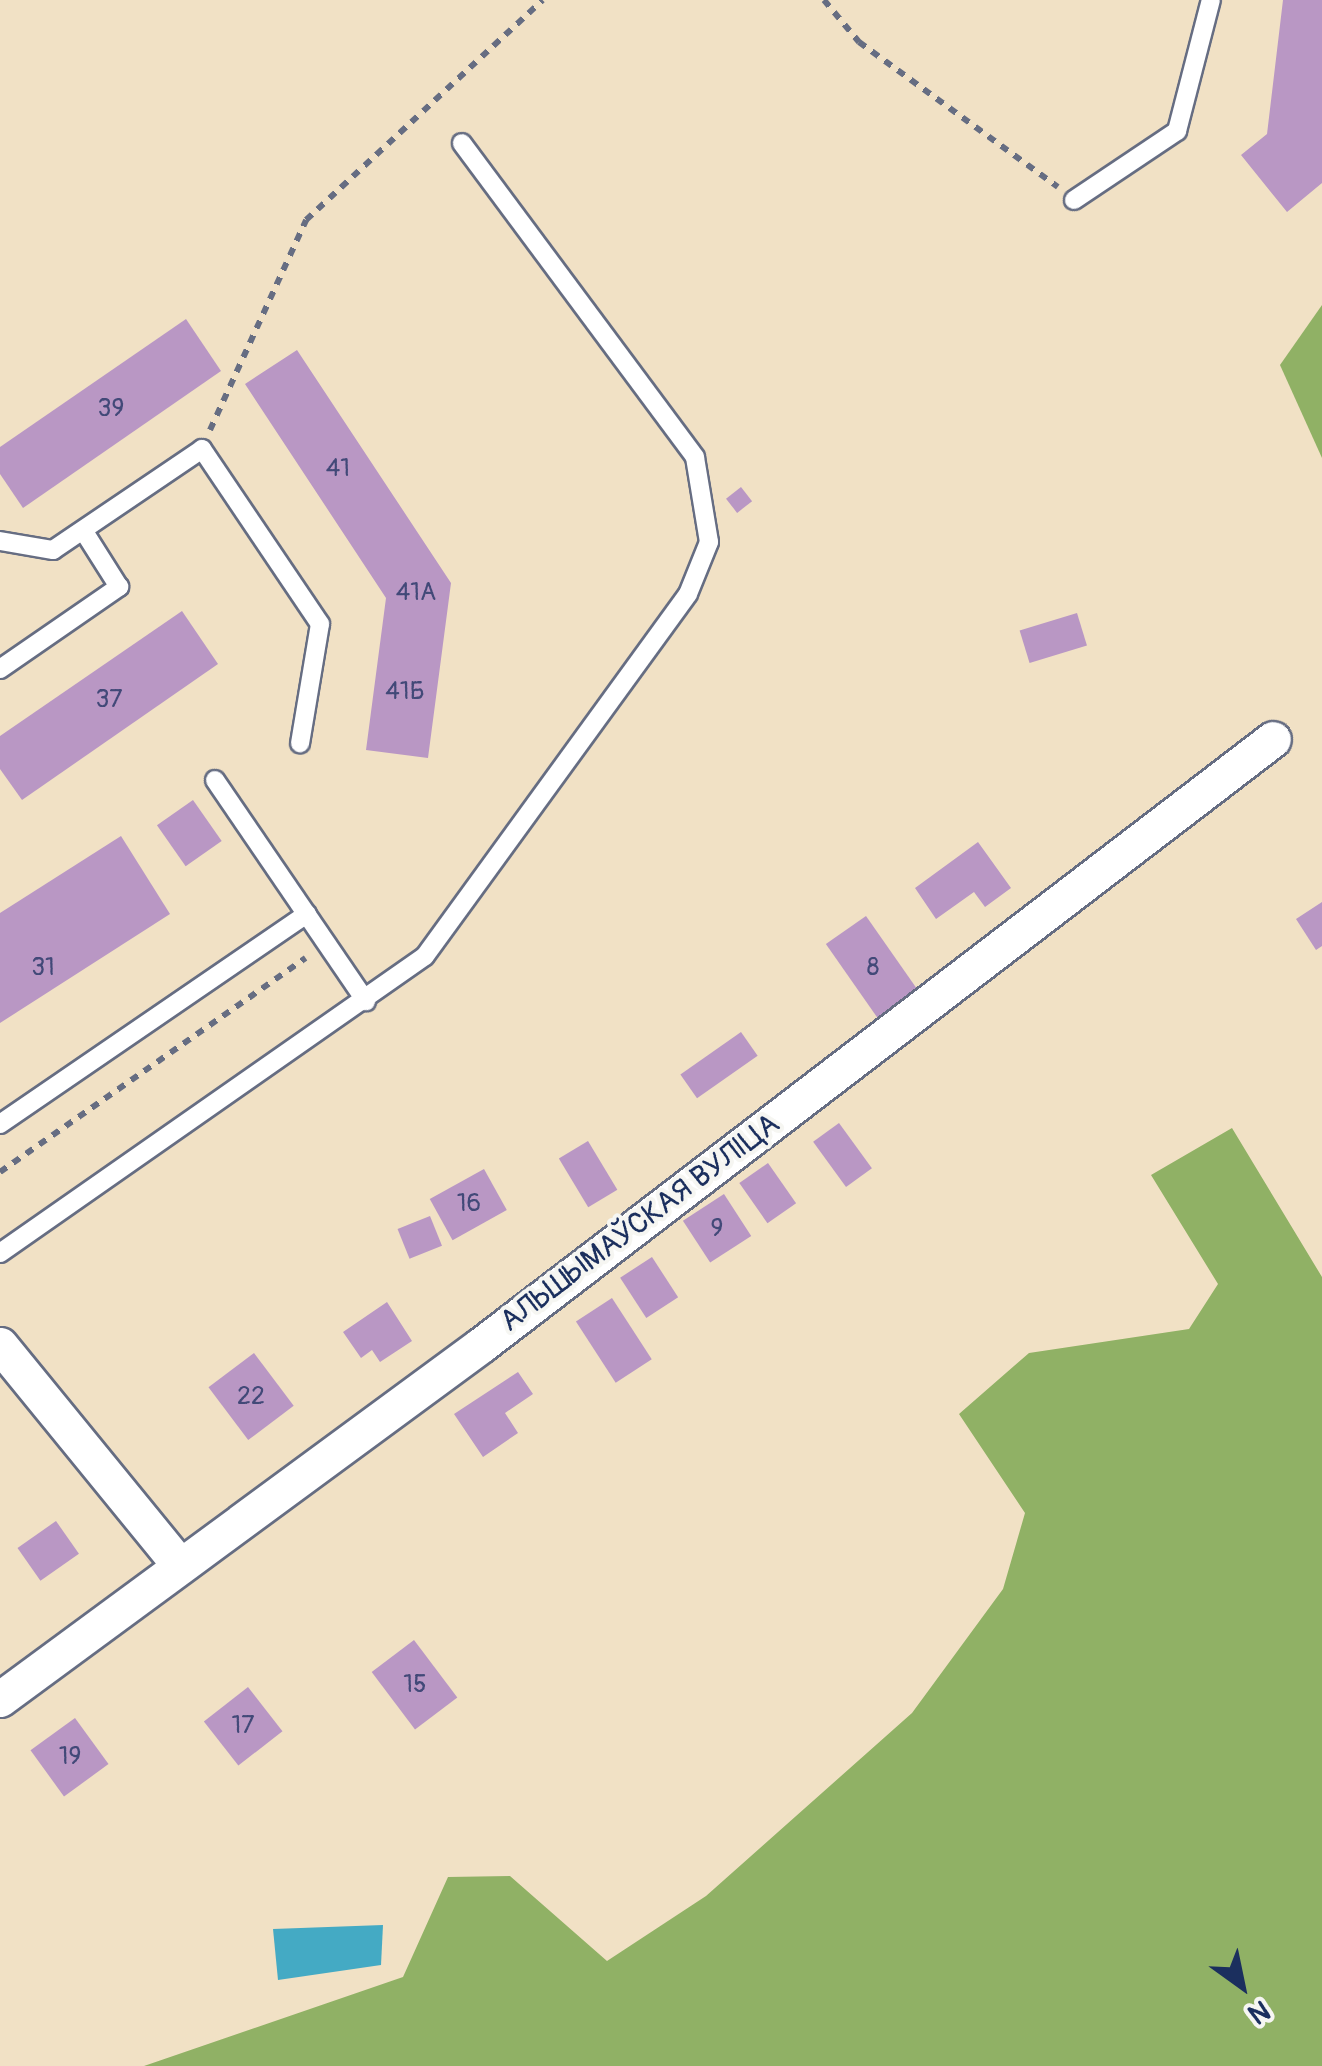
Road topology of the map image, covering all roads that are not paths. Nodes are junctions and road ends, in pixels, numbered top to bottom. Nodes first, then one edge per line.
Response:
1 (1211, 0) edge
2 (462, 143) dead end
3 (1074, 200) road end
4 (83, 530) junction
5 (0, 541) edge
6 (0, 669) edge
7 (1273, 738) dead end
8 (300, 744) dead end
9 (215, 780) dead end
10 (307, 914) junction
11 (366, 1001) junction
12 (0, 1124) edge
13 (0, 1253) edge
14 (0, 1345) edge
15 (178, 1563) junction
16 (0, 1699) edge

1 - 3 lane
2 - 11 lane
4 - 5 lane
4 - 6 lane
4 - 8 lane
7 - 15 street, АЛЬШЫМАЎСКАЯ ВУЛІЦА
9 - 10 lane
10 - 11 lane
10 - 12 lane
11 - 13 lane
14 - 15 street
15 - 16 street, АЛЬШЫМАЎСКАЯ ВУЛІЦА

